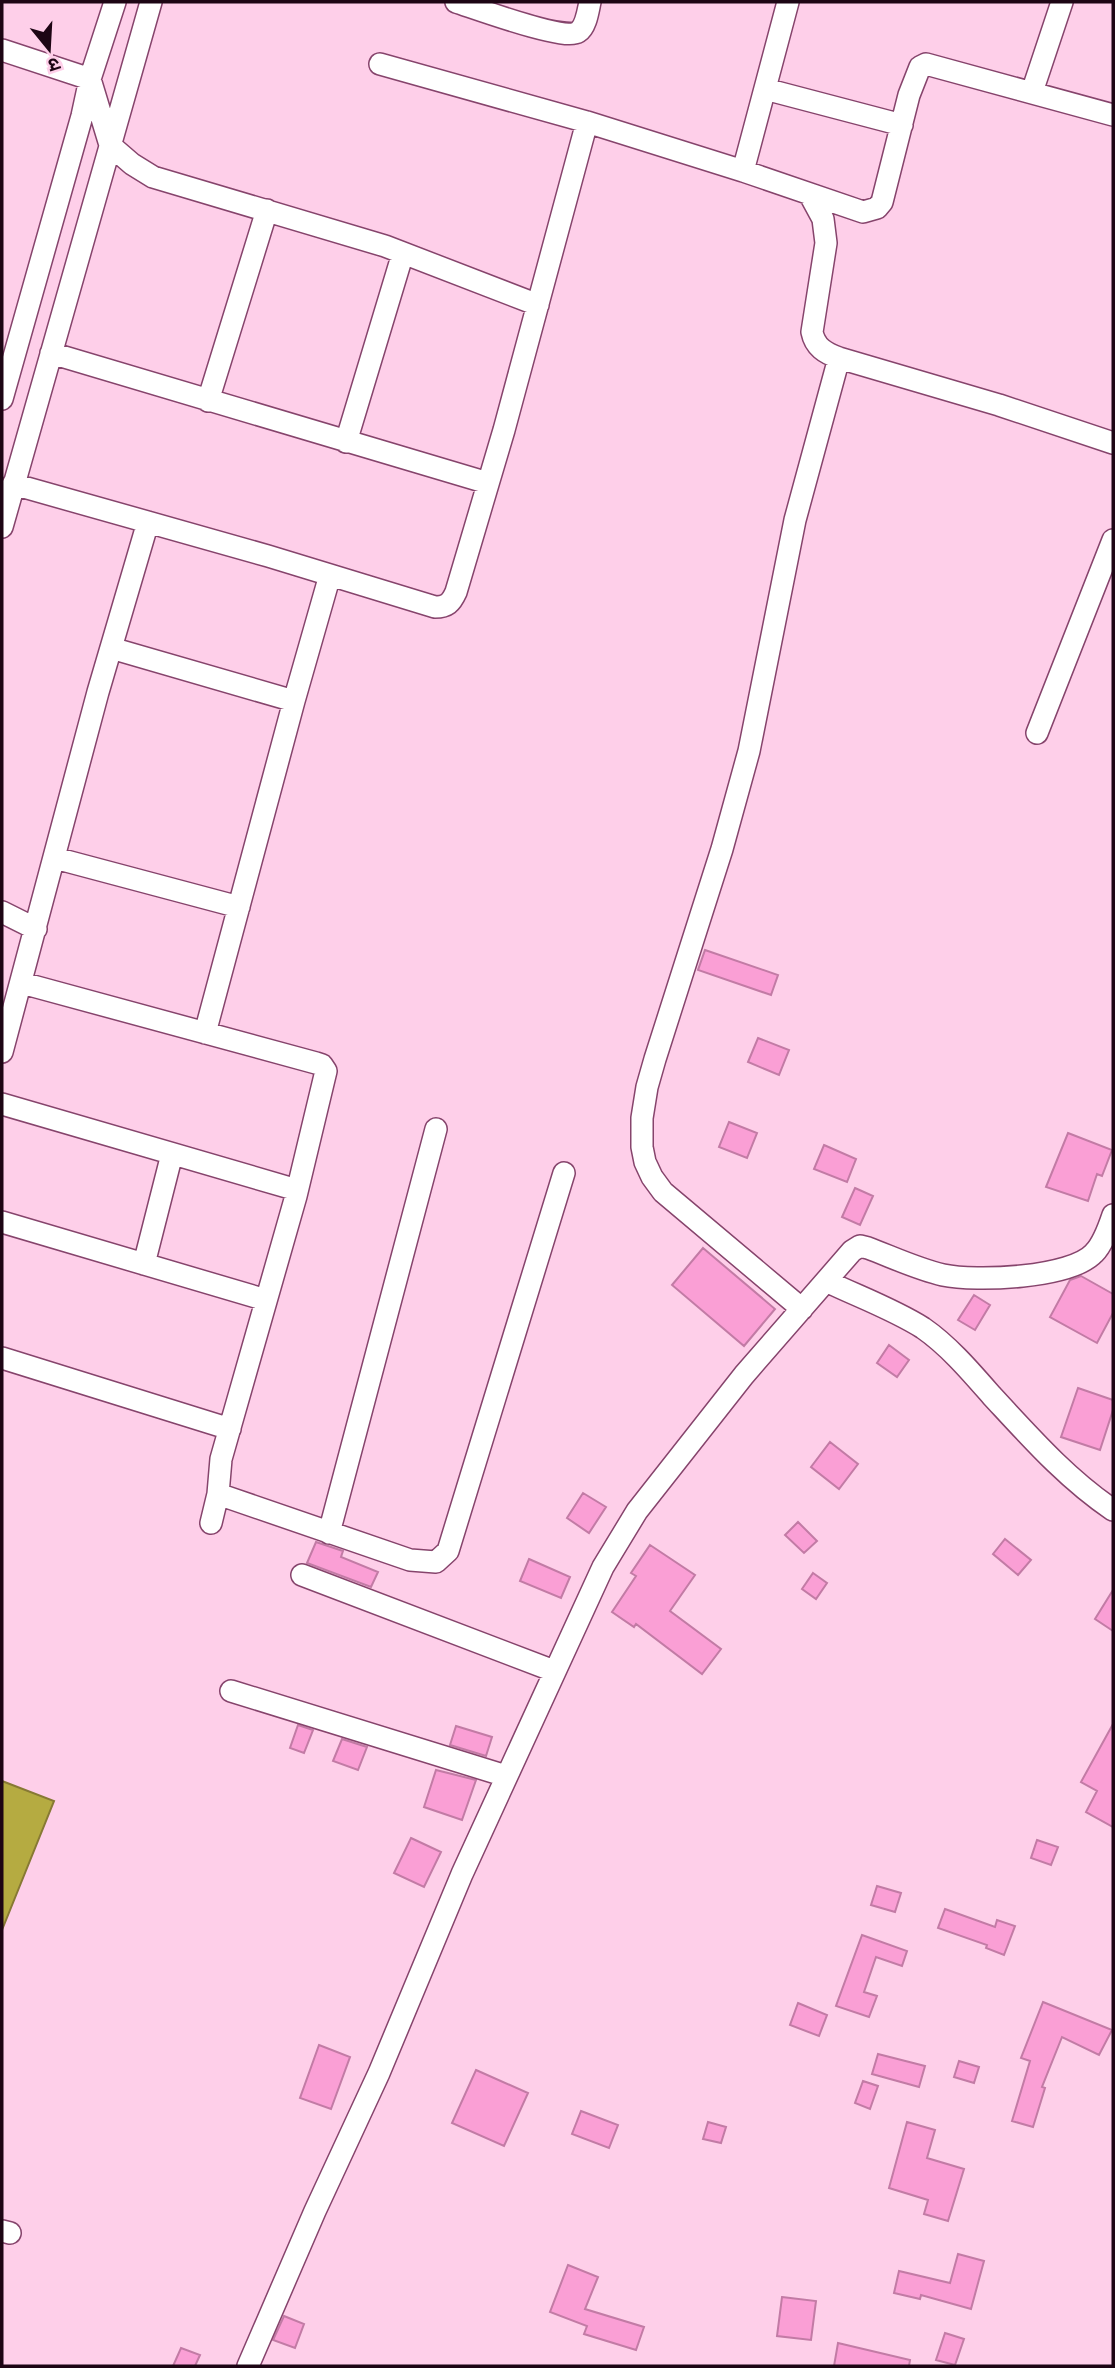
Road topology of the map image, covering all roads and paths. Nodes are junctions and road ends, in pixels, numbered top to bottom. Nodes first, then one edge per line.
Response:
1 (151, 2) edge
2 (456, 2) edge
3 (590, 2) edge
4 (788, 2) edge
5 (1062, 2) edge
6 (112, 11) edge
7 (143, 30) junction
8 (2, 50) edge
9 (380, 64) dead end
10 (90, 79) junction
11 (765, 89) junction
12 (1032, 92) junction
13 (1113, 115) edge
14 (587, 122) junction
15 (902, 125) junction
16 (110, 145) junction
17 (743, 171) junction
18 (810, 195) junction
19 (268, 210) junction
20 (403, 253) junction
21 (538, 305) junction
22 (51, 353) junction
23 (839, 358) junction
24 (2, 399) edge
25 (208, 401) junction
26 (346, 442) junction
27 (1113, 443) edge
28 (11, 454) edge
29 (488, 483) junction
30 (13, 484) junction
31 (148, 522) junction
32 (2, 527) edge
33 (1113, 540) edge
34 (330, 575) junction
35 (111, 648) junction
36 (294, 702) junction
37 (1037, 733) dead end
38 (55, 858) junction
39 (239, 907) junction
40 (2, 912) edge
41 (36, 929) junction
42 (22, 983) junction
43 (205, 1033) junction
44 (2, 1052) edge
45 (2, 1104) edge
46 (436, 1129) dead end
47 (172, 1154) junction
48 (564, 1173) dead end
49 (297, 1190) junction
50 (1113, 1215) edge
51 (2, 1222) edge
52 (144, 1264) junction
53 (825, 1281) junction
54 (266, 1300) junction
55 (802, 1309) junction
56 (2, 1358) edge
57 (230, 1429) junction
58 (218, 1494) junction
59 (1113, 1510) edge
60 (211, 1522) dead end
61 (329, 1533) junction
62 (302, 1575) dead end
63 (554, 1671) junction
64 (231, 1691) dead end
65 (506, 1776) junction
66 (248, 2366) edge

1 - 7 street
2 - 3 street
4 - 11 street
5 - 12 street
6 - 7 street
6 - 10 street
7 - 16 street
8 - 10 street
9 - 14 street
10 - 16 street
10 - 24 street
11 - 15 street
11 - 17 street
12 - 13 street
12 - 15 street
14 - 17 street
14 - 21 street
15 - 18 street
16 - 19 street
16 - 22 street
17 - 18 street
18 - 23 street
19 - 20 street
19 - 25 street
20 - 21 street
20 - 26 street
21 - 29 street
22 - 25 street
22 - 28 street
23 - 27 street
23 - 55 street
25 - 26 street
26 - 29 street
28 - 30 street
29 - 34 street
30 - 31 street
30 - 32 street
31 - 34 street
31 - 35 street
33 - 37 street
34 - 36 street
35 - 36 street
35 - 38 street
36 - 39 street
38 - 39 street
38 - 41 street
39 - 43 street
40 - 41 street
41 - 42 street
42 - 43 street
42 - 44 street
43 - 49 street
45 - 47 street
46 - 61 street
47 - 49 street
47 - 52 street
48 - 61 street
49 - 54 street
50 - 53 street
51 - 52 street
52 - 54 street
53 - 55 street
53 - 59 street
54 - 57 street
55 - 63 street
56 - 57 street
57 - 58 street
58 - 60 street
58 - 61 street
62 - 63 street
63 - 65 street
64 - 65 street
65 - 66 street

